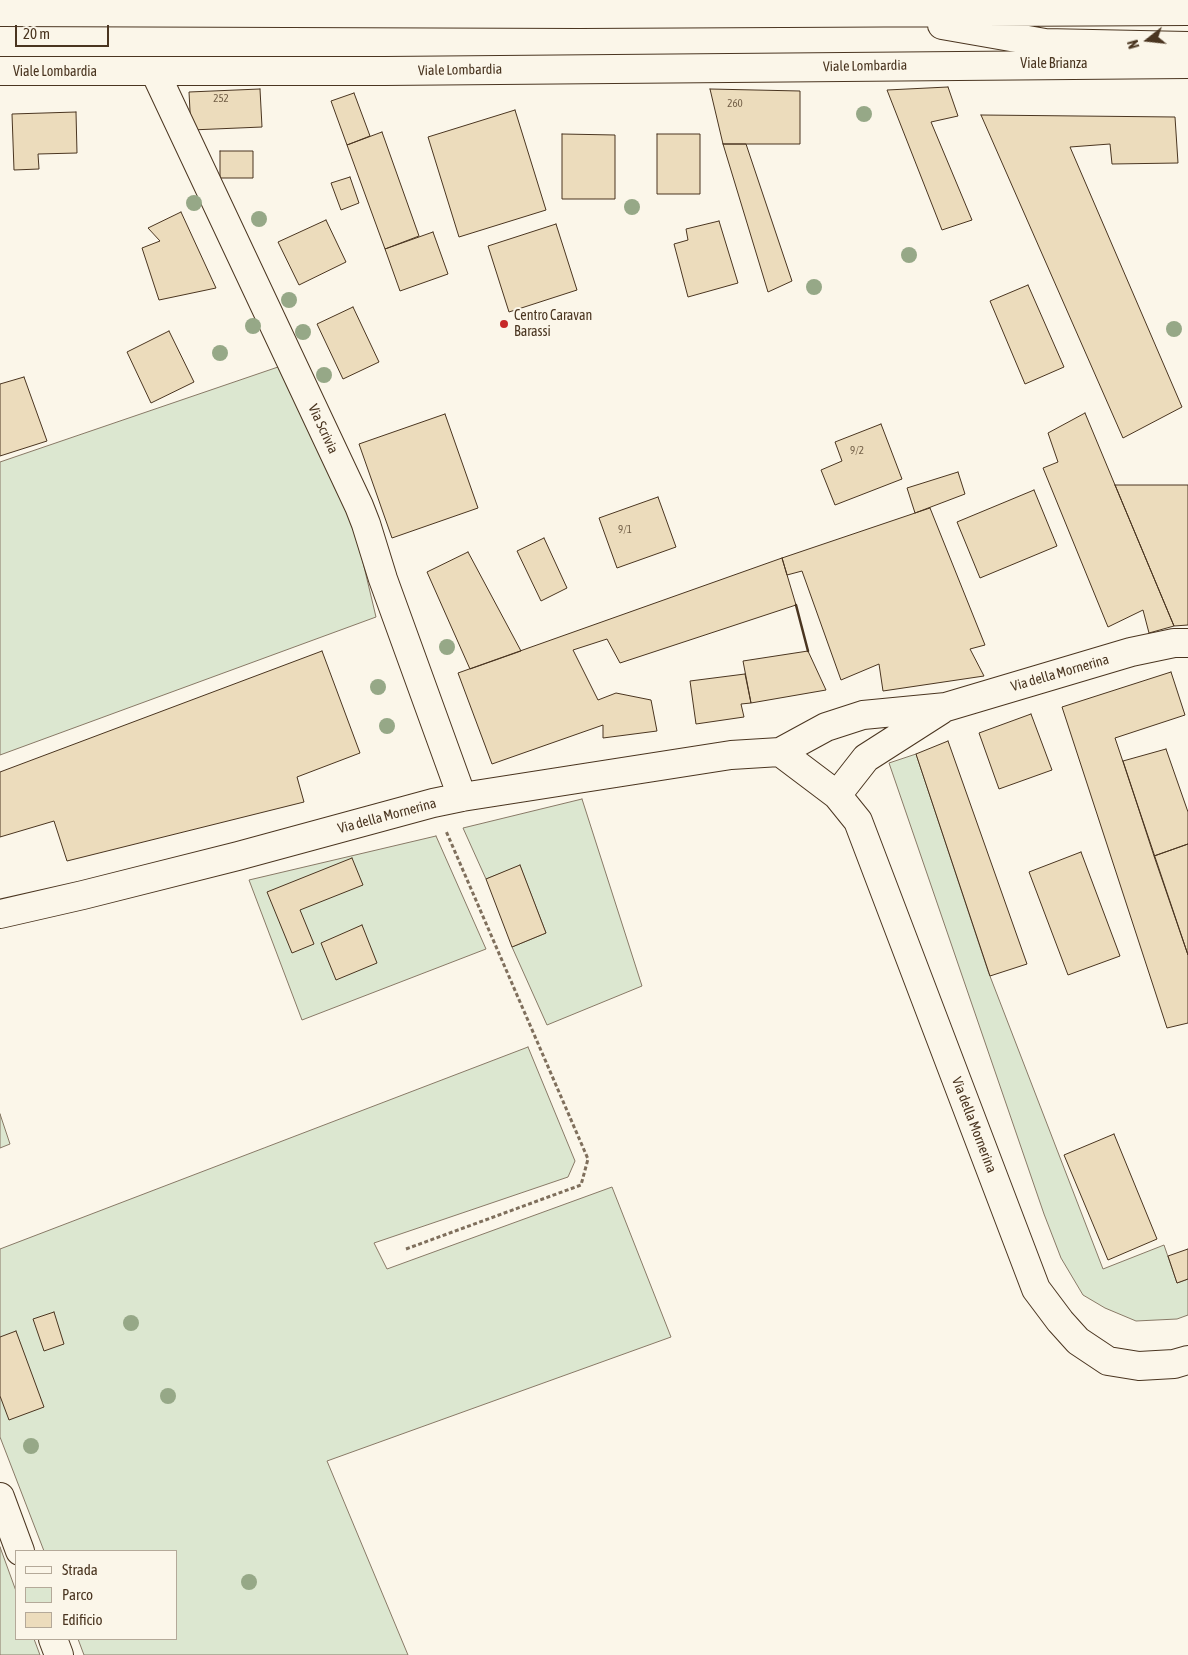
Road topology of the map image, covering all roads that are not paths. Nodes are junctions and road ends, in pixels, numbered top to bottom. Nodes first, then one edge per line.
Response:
1 (1188, 11) edge
2 (0, 12) edge
3 (872, 13) junction
4 (1188, 46) edge
5 (1188, 64) edge
6 (919, 65) joint
7 (0, 71) edge
8 (154, 72) junction
9 (1181, 643) edge
10 (946, 707) junction
11 (780, 752) junction
12 (837, 795) junction
13 (462, 796) junction
14 (0, 914) edge
15 (1188, 1360) edge
16 (0, 1497) edge
17 (20, 1550) edge
18 (53, 1640) edge
19 (60, 1655) edge

1 - 3 main road
2 - 3 main road
3 - 4 main road
5 - 6 main road, Viale Brianza
6 - 8 main road, Viale Lombardia
7 - 8 main road, Viale Lombardia
8 - 13 main road, Via Scrivia
9 - 10 main road, Via della Mornerina
10 - 11 main road, Via della Mornerina
10 - 12 main road, Via della Mornerina
11 - 12 main road, Via della Mornerina
11 - 13 main road, Via della Mornerina
12 - 15 main road, Via della Mornerina
13 - 14 main road, Via della Mornerina
16 - 17 main road
18 - 19 main road

